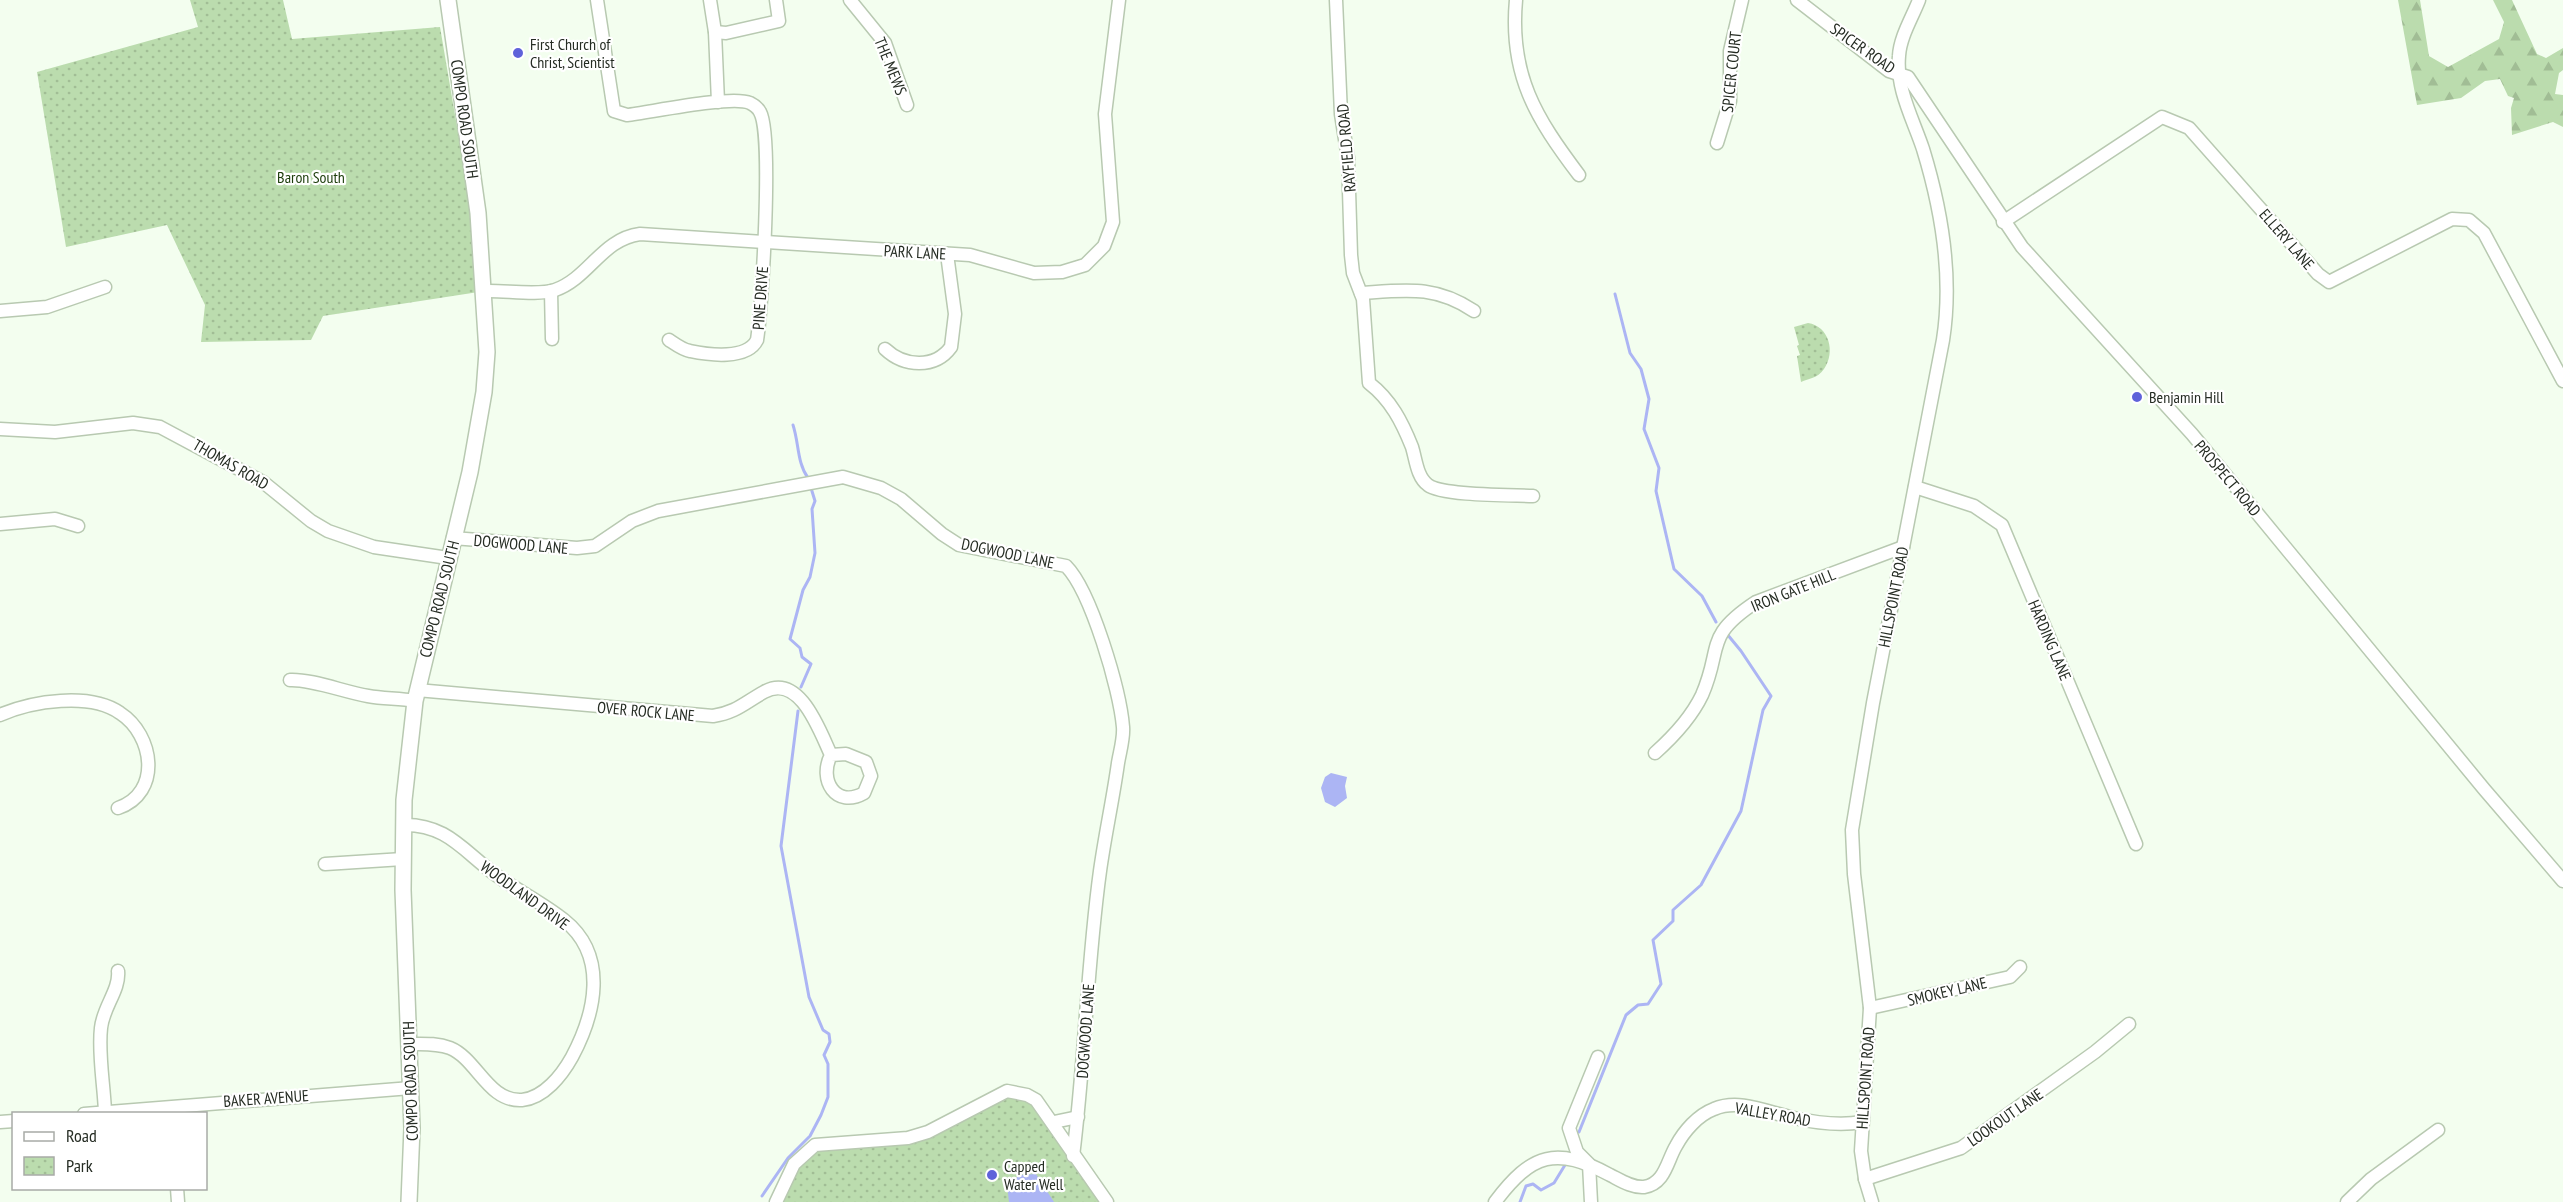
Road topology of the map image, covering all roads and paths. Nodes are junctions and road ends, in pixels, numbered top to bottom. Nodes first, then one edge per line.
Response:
1 (448, 0) edge
2 (597, 0) edge
3 (710, 0) edge
4 (776, 0) edge
5 (850, 0) edge
6 (1119, 0) edge
7 (1336, 0) edge
8 (1516, 0) edge
9 (1742, 0) edge
10 (1797, 0) edge
11 (1919, 0) edge
12 (714, 32) junction
13 (1900, 74) junction
14 (718, 102) junction
15 (907, 105) dead end
16 (1717, 143) dead end
17 (1579, 175) dead end
18 (2003, 222) junction
19 (764, 242) junction
20 (947, 254) junction
21 (105, 287) dead end
22 (485, 291) junction
23 (551, 291) junction
24 (1361, 293) junction
25 (1474, 310) dead end
26 (0, 311) edge
27 (552, 339) dead end
28 (669, 340) dead end
29 (885, 349) dead end
30 (2563, 381) edge
31 (0, 429) edge
32 (1915, 487) junction
33 (1533, 496) dead end
34 (0, 525) edge
35 (78, 526) dead end
36 (453, 538) junction
37 (1903, 547) junction
38 (448, 558) junction
39 (290, 680) dead end
40 (416, 696) junction
41 (0, 715) edge
42 (1655, 753) dead end
43 (831, 755) dead end
44 (118, 808) dead end
45 (403, 825) junction
46 (2136, 844) dead end
47 (403, 859) junction
48 (325, 864) dead end
49 (2562, 879) edge
50 (2020, 967) dead end
51 (118, 971) dead end
52 (1870, 1008) junction
53 (2129, 1024) dead end
54 (410, 1044) junction
55 (1598, 1057) dead end
56 (411, 1088) junction
57 (175, 1110) edge
58 (105, 1112) joint
59 (1078, 1117) junction
60 (1054, 1122) junction
61 (1862, 1122) junction
62 (2438, 1130) dead end
63 (1073, 1156) junction
64 (1589, 1164) junction
65 (1865, 1179) junction
66 (409, 1202) edge
67 (776, 1202) edge
68 (1107, 1202) edge
69 (1495, 1202) edge
70 (1591, 1202) edge
71 (1872, 1202) edge
72 (2347, 1202) edge

1 - 22 main road, COMPO ROAD SOUTH
2 - 14 street
3 - 12 street
4 - 12 street
5 - 15 street, THE MEWS
6 - 20 street, PARK LANE
7 - 24 street, RAYFIELD ROAD
8 - 17 street
9 - 16 street, SPICER COURT
10 - 13 street, SPICER ROAD
11 - 13 street, HILLSPOINT ROAD
12 - 14 street
13 - 18 street, PROSPECT ROAD
13 - 32 street, HILLSPOINT ROAD
14 - 19 street, PINE DRIVE
18 - 30 street, ELLERY LANE
18 - 49 street, PROSPECT ROAD
19 - 20 street, PARK LANE
19 - 23 street, PARK LANE
19 - 28 street, PINE DRIVE
20 - 29 street
21 - 26 street
22 - 23 street, PARK LANE
22 - 36 main road, COMPO ROAD SOUTH
23 - 27 street
24 - 25 street
24 - 33 street, RAYFIELD ROAD
31 - 38 street, THOMAS ROAD
32 - 37 street, HILLSPOINT ROAD
32 - 46 street, HARDING LANE
34 - 35 street
36 - 38 main road, COMPO ROAD SOUTH
36 - 59 street, DOGWOOD LANE
37 - 42 street, IRON GATE HILL
37 - 52 street, HILLSPOINT ROAD
38 - 40 main road, COMPO ROAD SOUTH
39 - 40 street
40 - 43 street, OVER ROCK LANE
40 - 45 main road, COMPO ROAD SOUTH
41 - 44 street
45 - 47 main road, COMPO ROAD SOUTH
45 - 54 street, WOODLAND DRIVE
47 - 48 street
47 - 54 main road, COMPO ROAD SOUTH
50 - 52 street, SMOKEY LANE
51 - 58 street
52 - 61 street, HILLSPOINT ROAD
53 - 65 street, LOOKOUT LANE
54 - 56 main road, COMPO ROAD SOUTH
55 - 64 street
56 - 57 street, BAKER AVENUE
56 - 66 main road, COMPO ROAD SOUTH
57 - 58 street, BAKER AVENUE
59 - 60 street
59 - 63 street, DOGWOOD LANE
60 - 63 street
60 - 67 street
61 - 64 street, VALLEY ROAD
61 - 65 street, HILLSPOINT ROAD
62 - 72 street
63 - 68 street
64 - 69 street, VALLEY ROAD
64 - 70 street
65 - 71 street, HILLSPOINT ROAD

